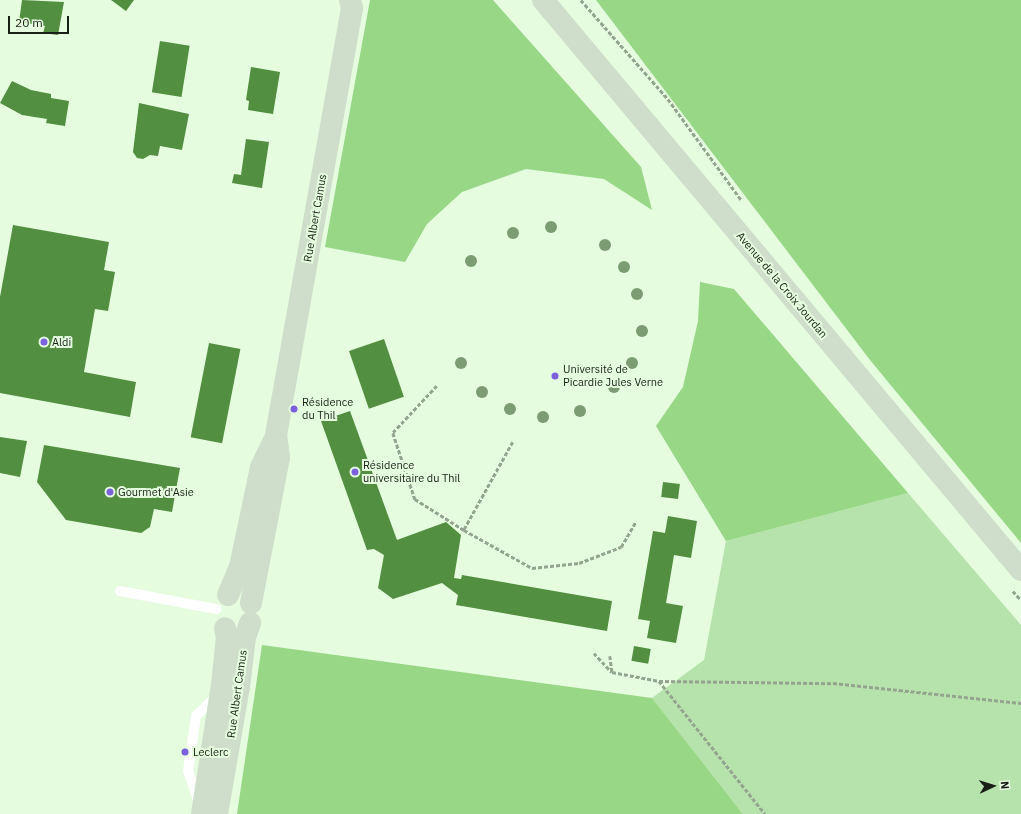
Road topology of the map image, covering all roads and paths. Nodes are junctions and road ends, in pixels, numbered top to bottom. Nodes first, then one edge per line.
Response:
1 (543, 0) edge
2 (352, 3) edge
3 (437, 386) dead end
4 (276, 435) junction
5 (513, 442) dead end
6 (636, 521) dead end
7 (464, 530) junction
8 (1021, 570) edge
9 (120, 591) dead end
10 (223, 611) junction
11 (250, 613) junction
12 (594, 653) dead end
13 (610, 656) dead end
14 (612, 672) junction
15 (660, 681) junction
16 (1021, 703) edge
17 (207, 813) edge
18 (765, 814) edge

1 - 8 street, Avenue de la Croix Jourdan
2 - 4 street, Rue Albert Camus
3 - 7 path
4 - 10 street, Rue Albert Camus
4 - 11 street, Rue Albert Camus
5 - 7 path
6 - 7 path
9 - 10 lane
10 - 11 street
10 - 11 street
10 - 17 street, Rue Albert Camus
11 - 17 street, Rue Albert Camus
12 - 14 path
13 - 14 path
14 - 15 path
15 - 16 path
15 - 18 path

